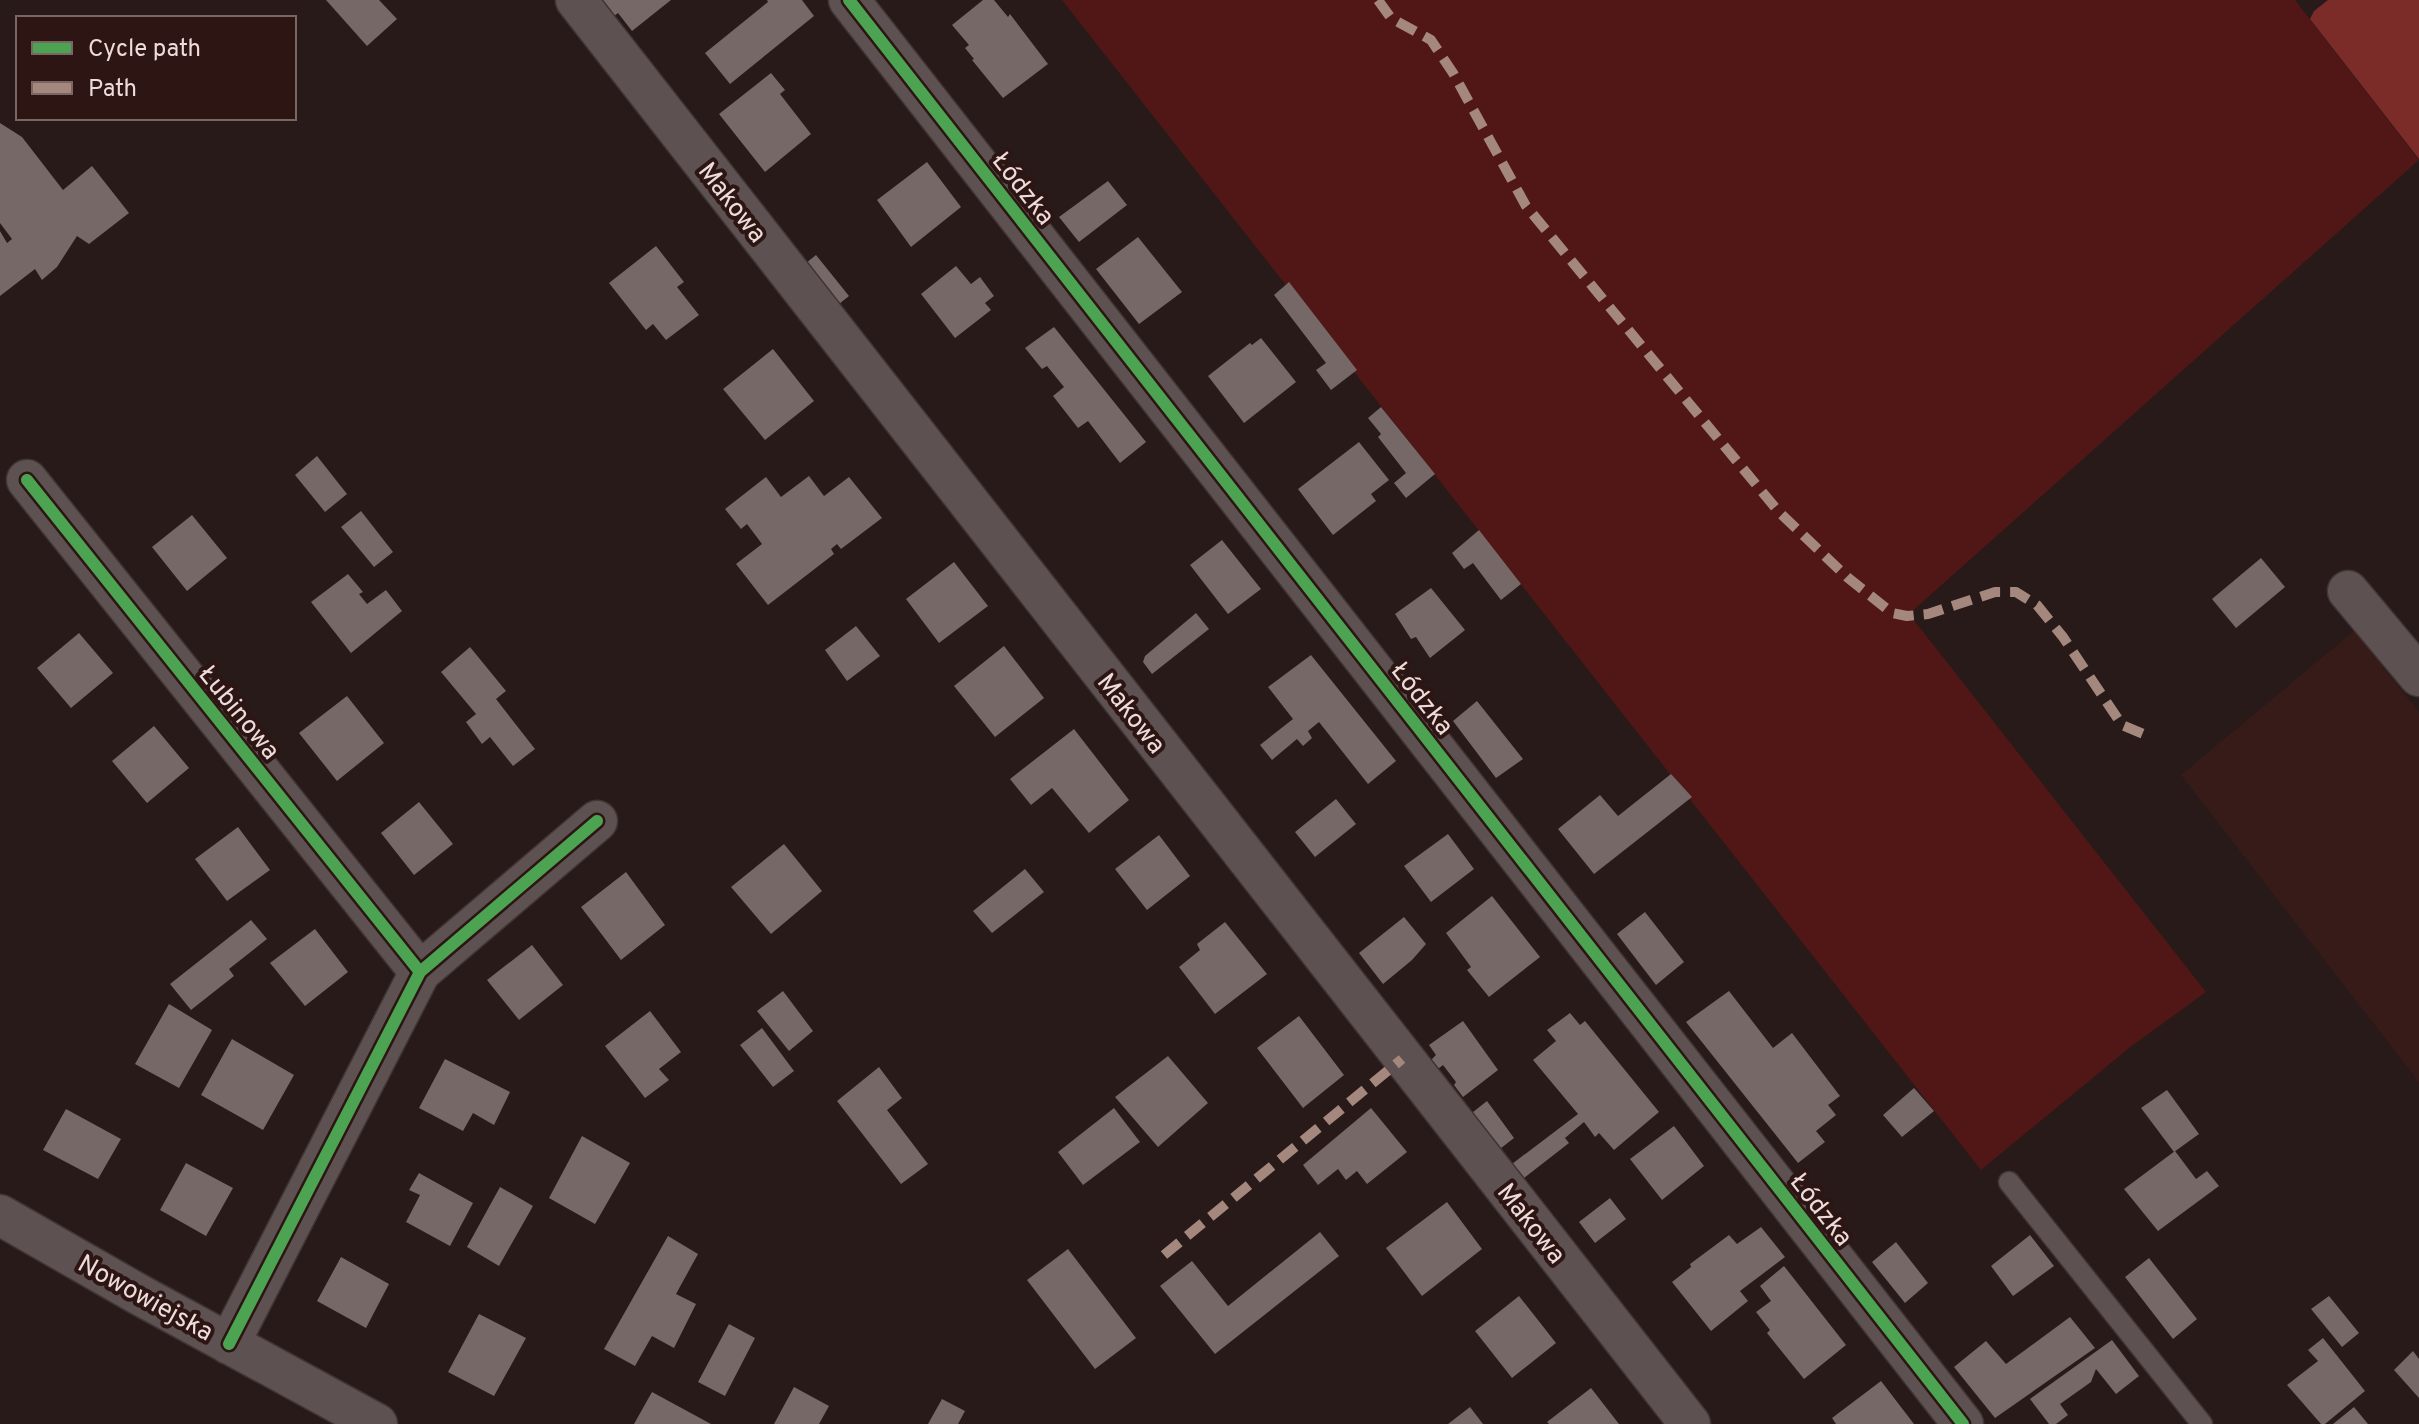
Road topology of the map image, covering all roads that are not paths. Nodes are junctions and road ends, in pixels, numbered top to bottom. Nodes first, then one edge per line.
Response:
1 (576, 0) edge
2 (849, 0) edge
3 (27, 480) dead end
4 (2348, 591) dead end
5 (2419, 676) edge
6 (597, 821) dead end
7 (420, 972) junction
8 (2009, 1182) dead end
9 (0, 1215) edge
10 (229, 1344) junction
11 (377, 1424) edge
12 (1690, 1424) edge
13 (1963, 1424) edge
14 (2202, 1424) edge

1 - 12 street, Makowa
2 - 13 street, Łódzka
3 - 7 street, Łubinowa
4 - 5 street
6 - 7 street
7 - 10 street
8 - 14 lane
9 - 10 street, Nowowiejska
10 - 11 street, Nowowiejska

